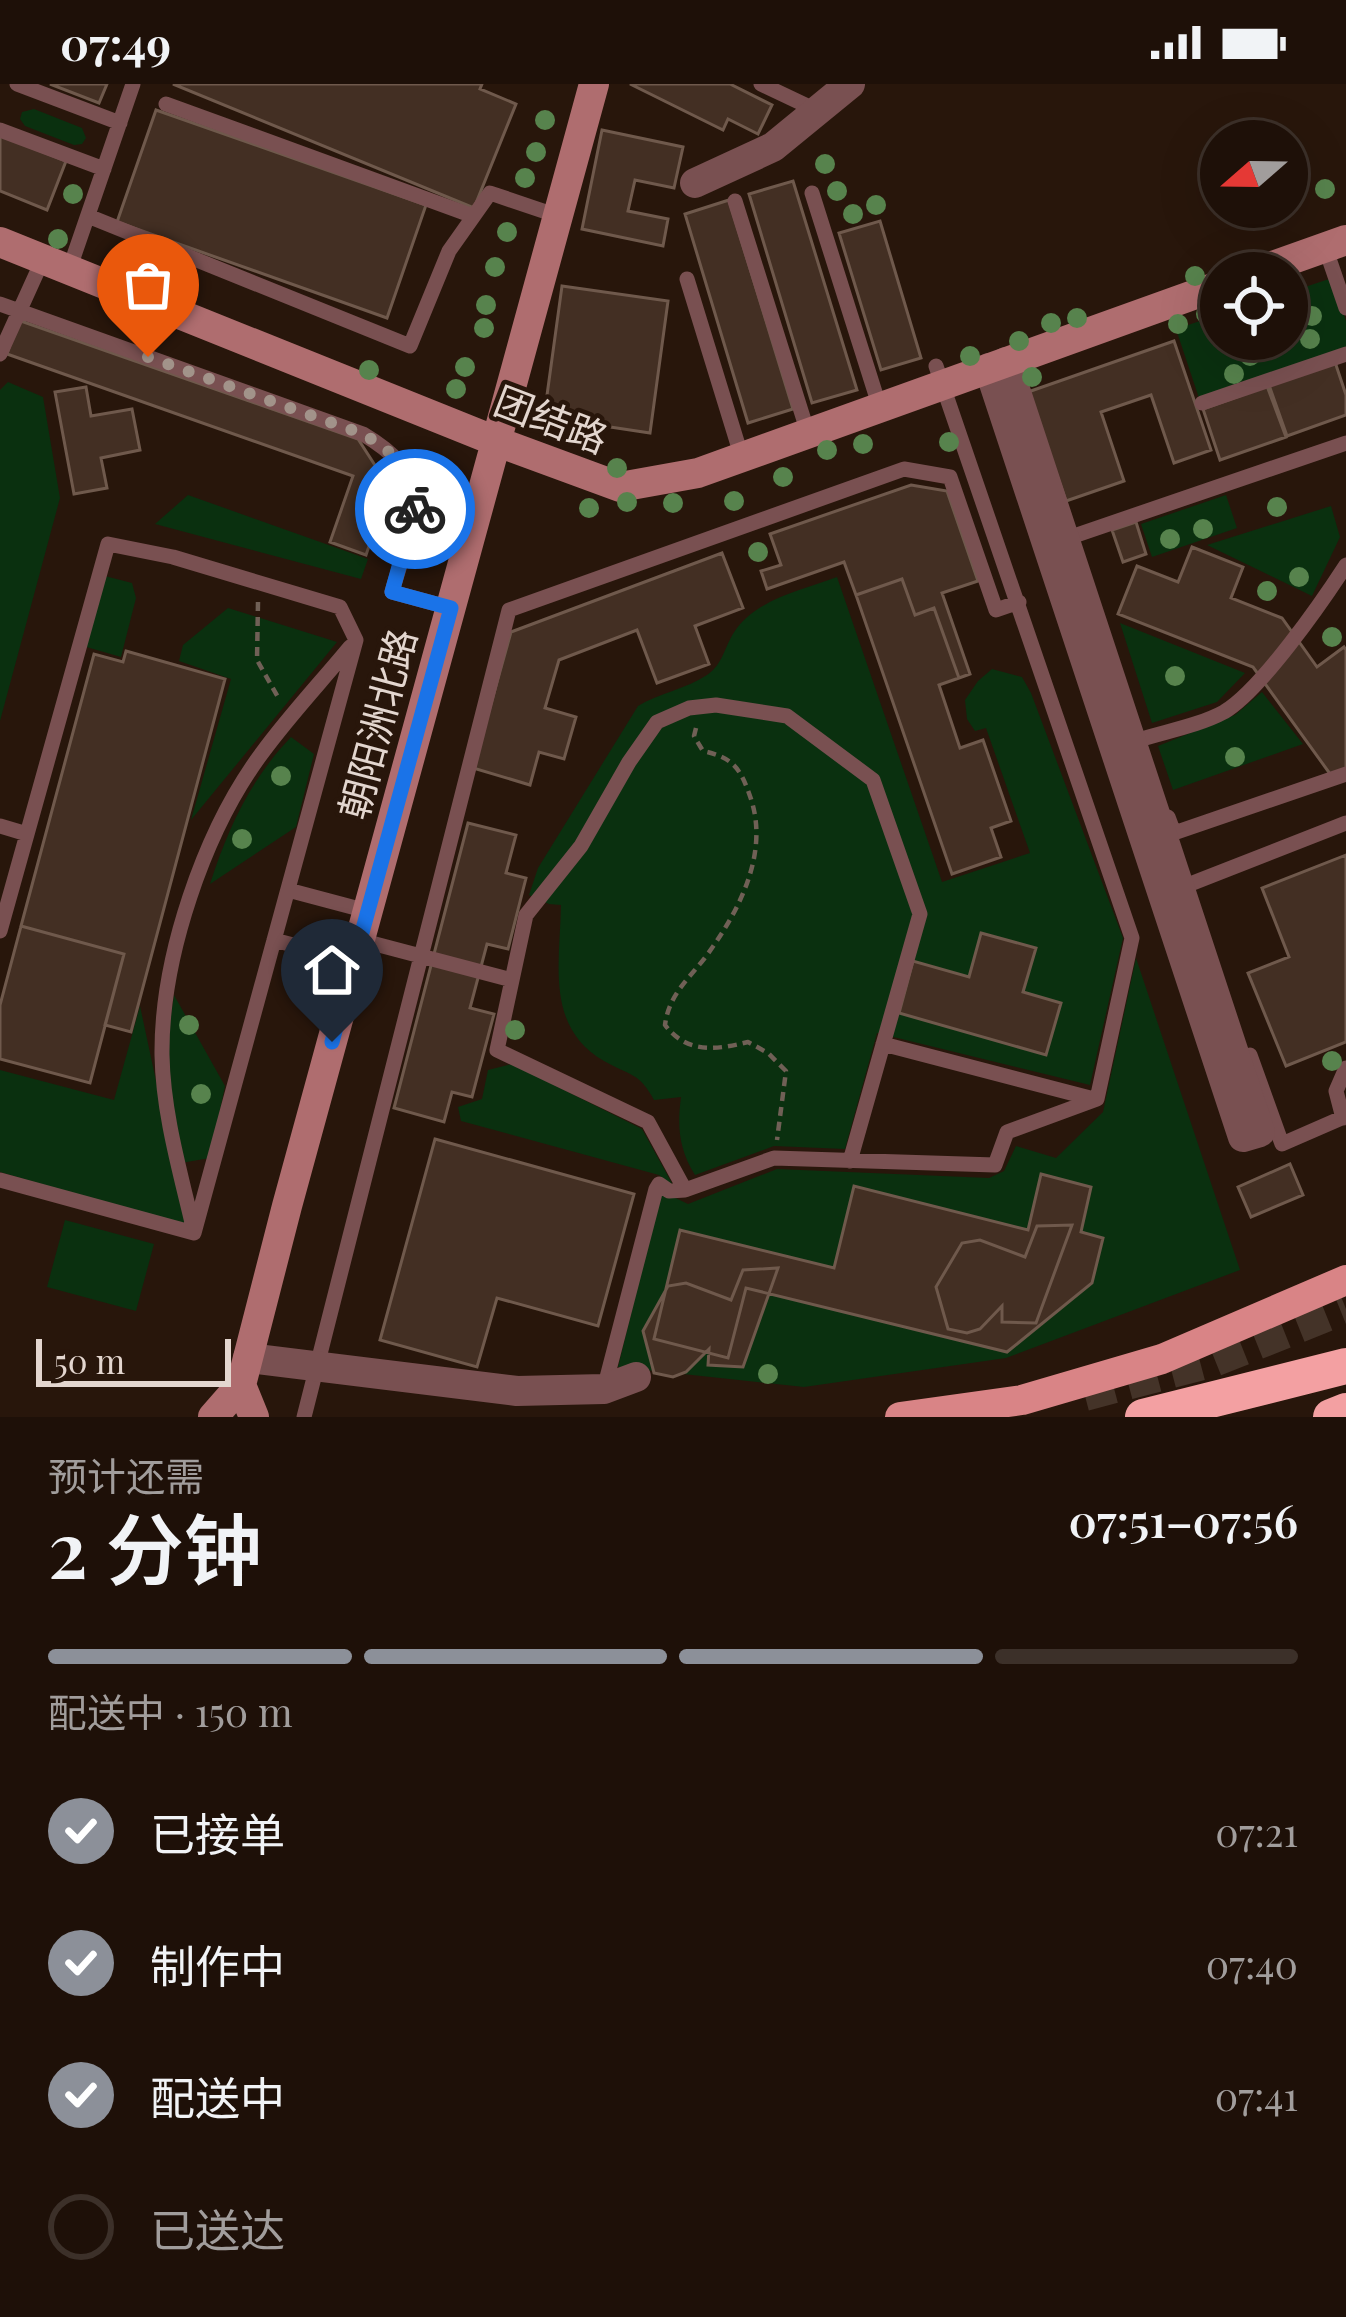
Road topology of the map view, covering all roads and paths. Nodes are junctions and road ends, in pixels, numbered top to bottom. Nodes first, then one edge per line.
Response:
1 (17, 84) edge
2 (133, 84) edge
3 (594, 84) edge
4 (761, 84) edge
5 (850, 84) edge
6 (166, 104) dead end
7 (820, 112) junction
8 (120, 123) junction
9 (0, 130) edge
10 (104, 170) junction
11 (694, 183) dead end
12 (812, 194) dead end
13 (735, 201) dead end
14 (88, 216) junction
15 (559, 216) junction
16 (473, 217) junction
17 (0, 242) edge
18 (1336, 243) edge
19 (56, 265) junction
20 (687, 279) dead end
21 (1200, 293) edge
22 (0, 304) edge
23 (1346, 308) edge
24 (20, 311) junction
25 (0, 354) edge
26 (1346, 354) edge
27 (998, 365) junction
28 (941, 375) junction
29 (1202, 403) dead end
30 (880, 408) junction
31 (808, 433) junction
32 (498, 442) junction
33 (1346, 443) edge
34 (742, 458) junction
35 (1069, 538) junction
36 (1346, 565) edge
37 (262, 584) junction
38 (1019, 602) junction
39 (451, 608) junction
40 (356, 640) junction
41 (716, 705) junction
42 (290, 719) junction
43 (1142, 740) junction
44 (1346, 775) edge
45 (1346, 823) edge
46 (0, 826) edge
47 (27, 834) junction
48 (1180, 888) junction
49 (288, 890) junction
50 (0, 931) edge
51 (360, 937) junction
52 (274, 940) junction
53 (421, 956) junction
54 (512, 980) junction
55 (883, 1044) junction
56 (1250, 1055) dead end
57 (1346, 1068) edge
58 (1097, 1100) junction
59 (1345, 1117) edge
60 (774, 1158) junction
61 (850, 1161) junction
62 (0, 1180) edge
63 (685, 1190) junction
64 (194, 1233) junction
65 (1346, 1280) edge
66 (317, 1364) junction
67 (1346, 1368) edge
68 (245, 1371) junction
69 (636, 1378) dead end
70 (604, 1389) junction
71 (1346, 1411) edge
72 (213, 1417) edge
73 (254, 1417) edge
74 (304, 1417) edge
75 (900, 1417) edge
76 (1143, 1417) edge
77 (1237, 1417) edge
78 (1330, 1417) edge

1 - 8 lane
2 - 8 lane
3 - 15 main road, 朝阳洲北路
4 - 7 lane
5 - 7 street
6 - 16 lane
7 - 11 street
8 - 10 lane
9 - 10 lane
10 - 14 lane
12 - 30 lane
13 - 31 lane
14 - 16 lane
14 - 19 lane
15 - 16 lane
15 - 32 main road, 朝阳洲北路
17 - 19 main road, 团结路
18 - 23 lane
19 - 24 lane
19 - 32 main road, 团结路
20 - 34 lane
21 - 27 main road, 团结路
22 - 24 lane
24 - 25 lane
24 - 39 lane
26 - 29 lane
27 - 28 main road, 团结路
27 - 35 street
27 - 48 street
28 - 30 main road, 团结路
28 - 38 lane
30 - 31 main road, 团结路
31 - 34 main road, 团结路
32 - 34 main road, 团结路
32 - 39 main road, 朝阳洲北路
33 - 35 lane
35 - 43 lane
35 - 48 street
36 - 43 lane
37 - 40 lane
37 - 42 path
37 - 47 lane
38 - 53 lane
38 - 58 lane
39 - 51 main road, 朝阳洲北路
40 - 42 lane
40 - 49 lane
41 - 54 lane
41 - 55 lane
41 - 60 path
42 - 64 lane
43 - 44 lane
45 - 48 lane
46 - 47 lane
47 - 50 lane
49 - 51 lane
49 - 52 lane
51 - 52 lane
51 - 53 lane
51 - 68 main road, 朝阳洲北路
52 - 64 lane
53 - 54 lane
53 - 66 lane
54 - 63 lane
55 - 58 lane
55 - 61 lane
56 - 59 lane
57 - 59 lane
58 - 61 lane
60 - 61 lane
60 - 63 lane
62 - 64 lane
63 - 70 lane
65 - 75 main road
66 - 68 street
66 - 70 street
66 - 74 lane
67 - 76 highway
67 - 77 highway
68 - 72 main road, 朝阳洲北路
68 - 73 main road
69 - 70 street
71 - 78 highway

